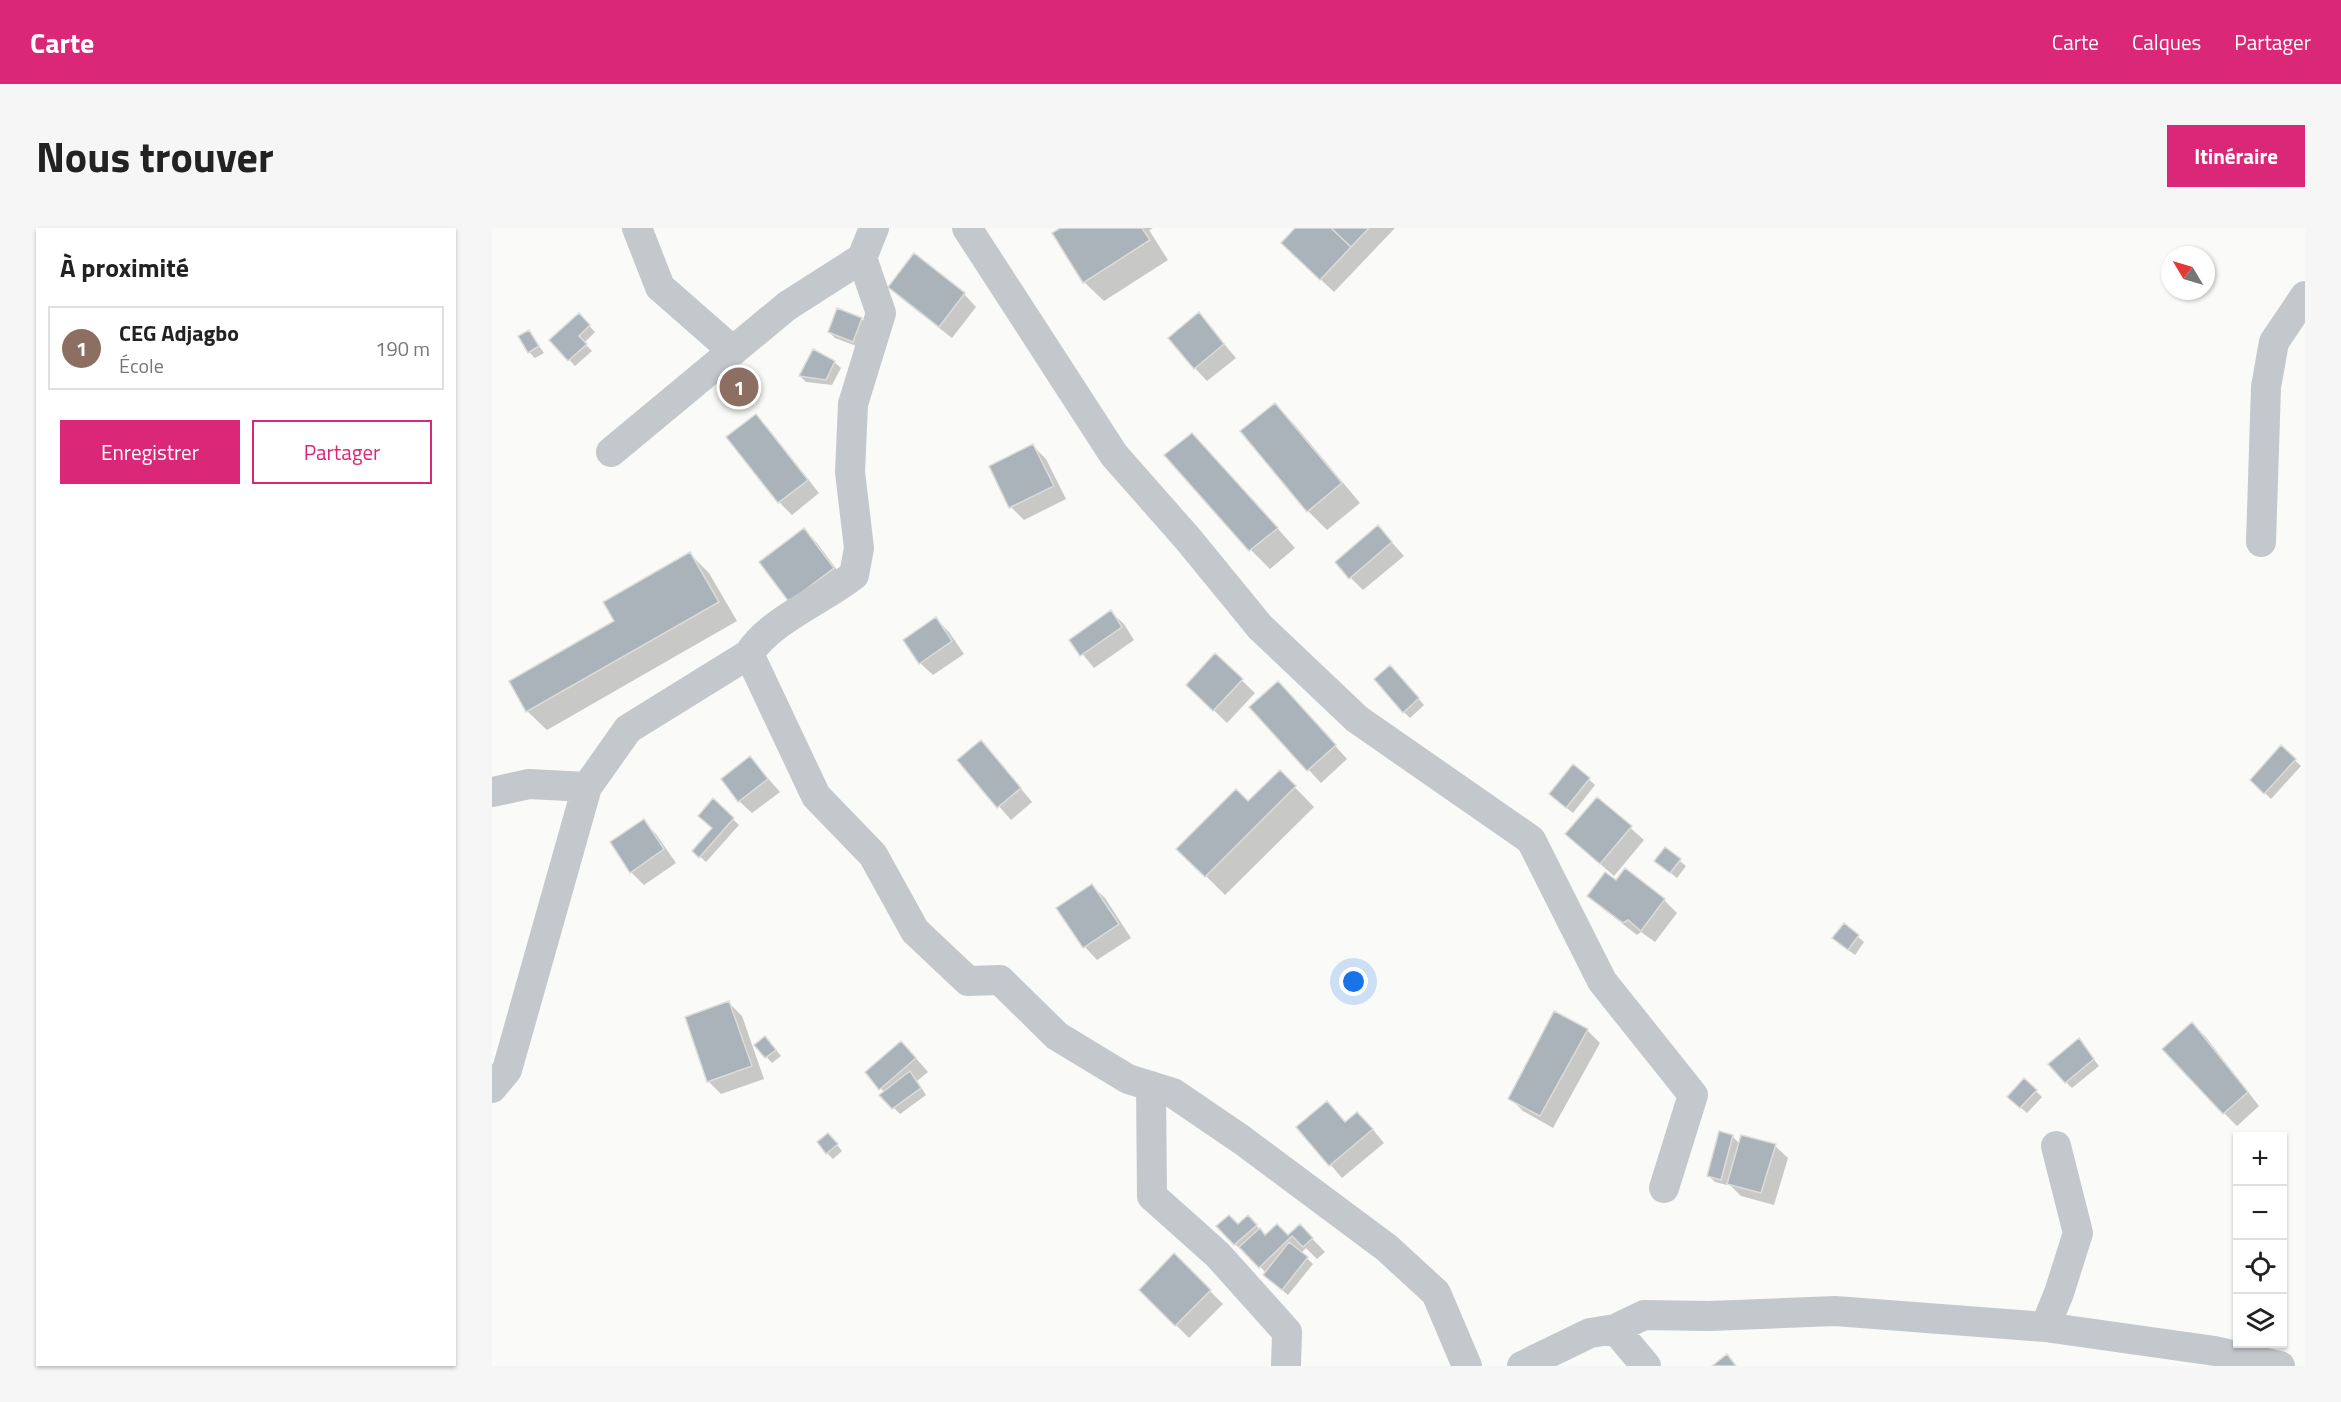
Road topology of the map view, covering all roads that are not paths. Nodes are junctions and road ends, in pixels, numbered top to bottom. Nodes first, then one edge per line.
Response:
1 (637, 228) edge
2 (873, 228) edge
3 (967, 228) edge
4 (862, 258) junction
5 (2305, 296) edge
6 (733, 351) junction
7 (611, 452) dead end
8 (2261, 542) dead end
9 (749, 654) junction
10 (587, 787) junction
11 (492, 792) edge
12 (1151, 1086) junction
13 (492, 1088) edge
14 (2056, 1146) dead end
15 (1664, 1188) dead end
16 (2044, 1327) junction
17 (1615, 1329) junction
18 (1286, 1366) edge
19 (1467, 1366) edge
20 (1522, 1366) edge
21 (1646, 1366) edge
22 (2280, 1366) edge

1 - 6 street
2 - 4 street
3 - 15 street
4 - 6 street
4 - 9 street
5 - 8 street
6 - 7 street
9 - 10 street
9 - 12 street
10 - 11 street
10 - 13 street
12 - 18 street
12 - 19 street
14 - 16 street
16 - 17 street
16 - 22 street
17 - 20 street
17 - 21 street

